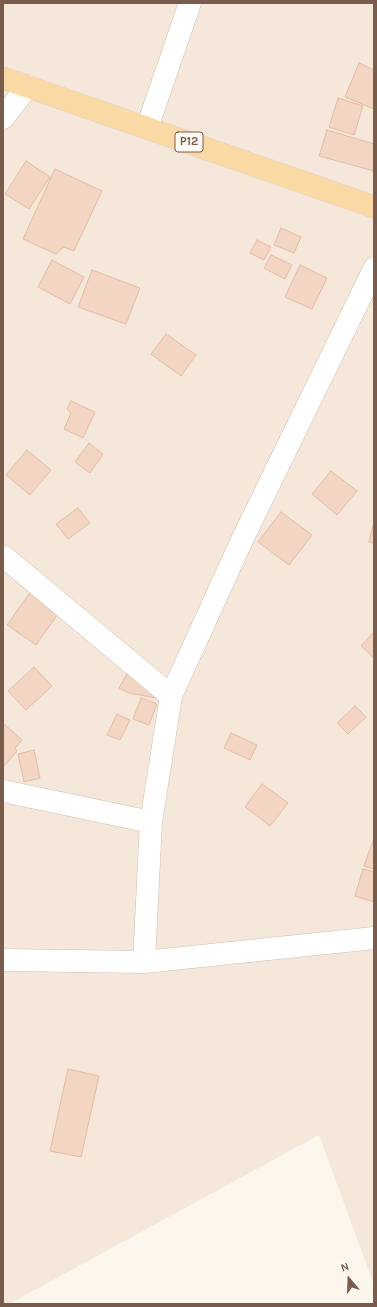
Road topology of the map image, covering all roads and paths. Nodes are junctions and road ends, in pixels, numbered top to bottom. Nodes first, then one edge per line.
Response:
1 (190, 3) edge
2 (3, 78) edge
3 (28, 86) junction
4 (3, 118) edge
5 (147, 128) junction
6 (374, 207) edge
7 (374, 269) edge
8 (3, 556) edge
9 (171, 696) junction
10 (3, 791) edge
11 (151, 822) junction
12 (374, 938) edge
13 (3, 960) edge
14 (144, 962) junction

1 - 5 street
2 - 3 main road, P12
3 - 4 street
3 - 5 main road, P12
5 - 6 main road, P12
7 - 9 street
8 - 9 street
9 - 11 street
10 - 11 street
11 - 14 street
12 - 14 street
13 - 14 street

